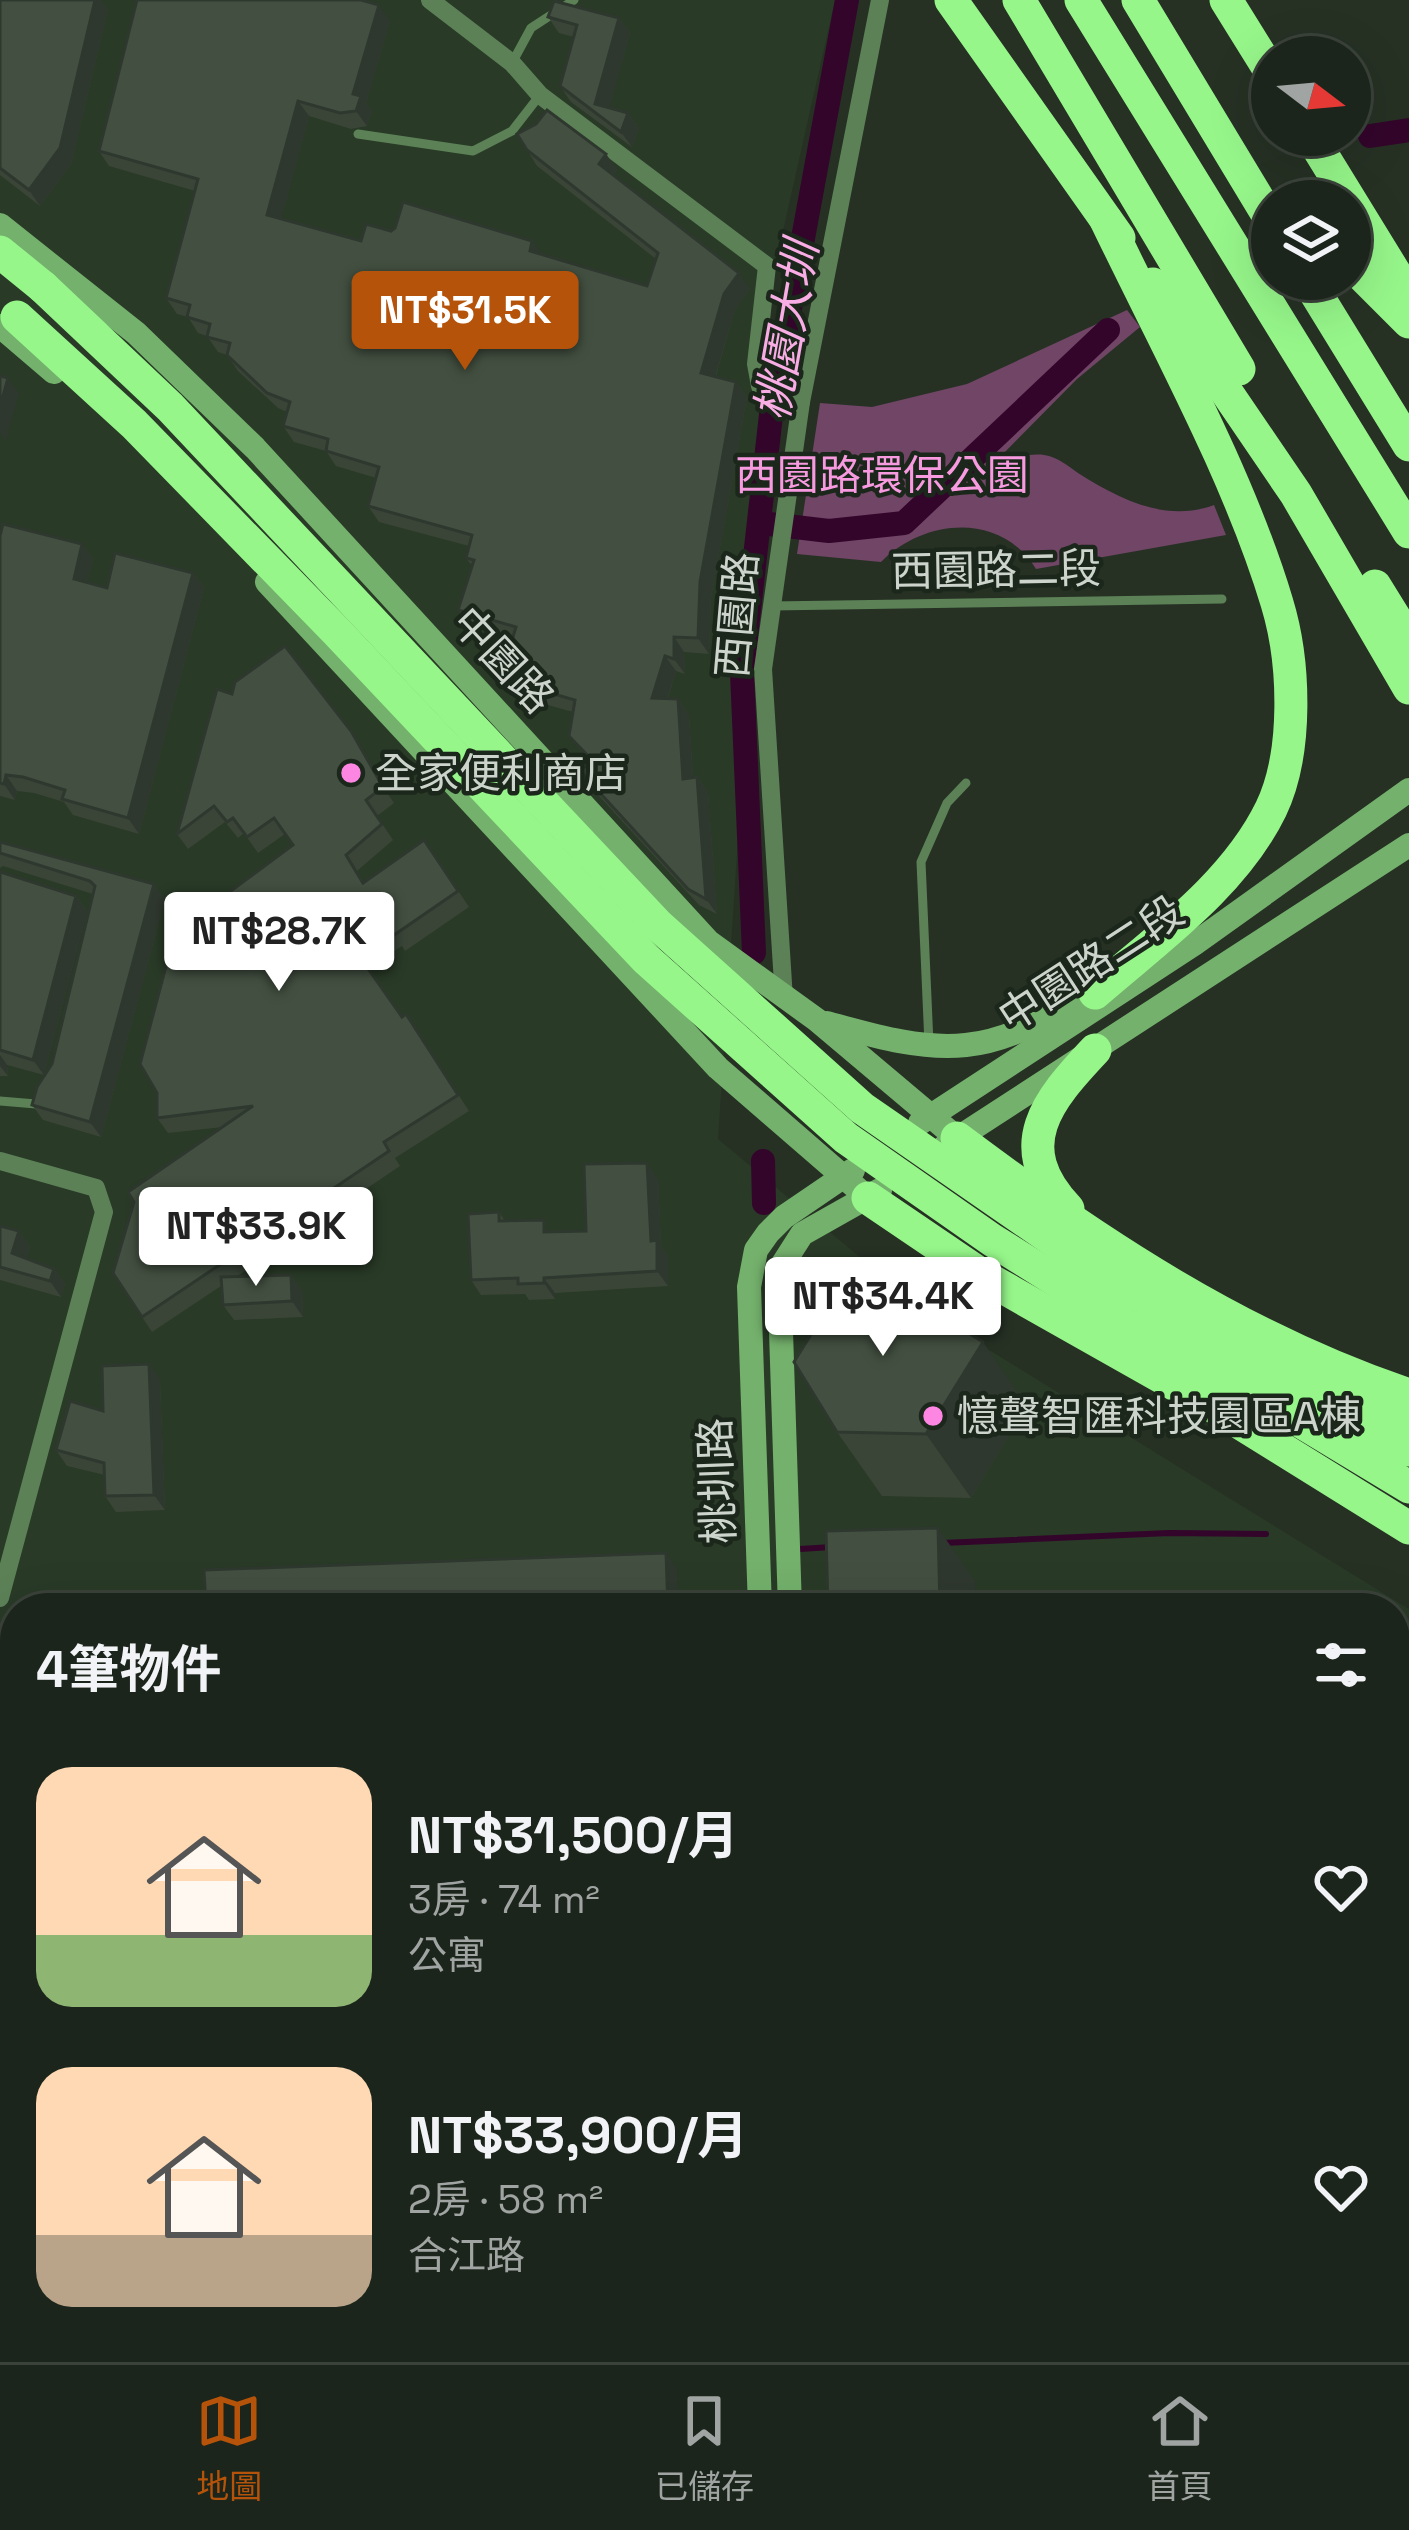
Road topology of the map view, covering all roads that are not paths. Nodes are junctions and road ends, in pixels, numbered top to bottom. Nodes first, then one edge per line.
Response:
1 (430, 0) edge
2 (574, 0) edge
3 (880, 0) edge
4 (951, 0) edge
5 (1019, 0) edge
6 (1081, 0) edge
7 (1138, 0) edge
8 (1227, 0) edge
9 (1251, 37) edge
10 (512, 63) junction
11 (540, 94) junction
12 (358, 134) dead end
13 (1218, 134) junction
14 (1326, 156) edge
15 (1328, 156) edge
16 (1265, 180) edge
17 (1251, 188) edge
18 (1106, 220) junction
19 (0, 225) edge
20 (0, 252) edge
21 (1409, 272) edge
22 (1371, 284) edge
23 (1409, 296) edge
24 (1320, 300) edge
25 (6, 315) edge
26 (1409, 322) edge
27 (801, 402) junction
28 (1409, 445) edge
29 (1409, 532) edge
30 (1222, 599) dead end
31 (770, 606) junction
32 (1409, 641) edge
33 (1409, 688) edge
34 (966, 783) dead end
35 (1409, 790) edge
36 (1405, 848) edge
37 (546, 885) junction
38 (1155, 970) junction
39 (1095, 993) junction
40 (784, 999) junction
41 (817, 1020) junction
42 (929, 1044) junction
43 (1095, 1050) junction
44 (45, 1090) edge
45 (0, 1101) edge
46 (929, 1117) junction
47 (957, 1138) junction
48 (885, 1147) junction
49 (0, 1161) edge
50 (910, 1170) junction
51 (856, 1187) junction
52 (1114, 1250) junction
53 (1256, 1331) junction
54 (1409, 1395) edge
55 (1211, 1405) junction
56 (1409, 1420) edge
57 (1409, 1446) edge
58 (1409, 1485) edge
59 (1409, 1528) edge
60 (1, 1593) edge
61 (759, 1593) edge
62 (790, 1593) edge

1 - 10 street
2 - 10 lane
3 - 27 street, 西園路
4 - 18 highway
5 - 32 highway
6 - 29 highway
7 - 13 highway
8 - 9 highway
10 - 11 street
11 - 12 lane
11 - 27 street
13 - 16 highway
13 - 17 highway
14 - 23 highway
15 - 21 lane
18 - 33 highway
18 - 39 highway
19 - 40 main road, 中園路
20 - 56 highway, bridge
22 - 26 highway
24 - 28 highway
25 - 37 main road
25 - 58 highway, bridge
27 - 31 street, 西園路
30 - 31 lane, 西園路二段
31 - 40 street, 西園路
34 - 42 lane
35 - 38 main road, 中園路二段
36 - 43 main road, 中園路二段
37 - 48 main road
37 - 51 main road
38 - 39 main road
38 - 46 main road, 中園路二段
39 - 42 main road
40 - 41 main road, 中園路
41 - 42 main road
41 - 46 main road, 中園路
43 - 47 main road, 中園路二段
43 - 52 highway
44 - 45 lane
46 - 47 main road, 中園路
46 - 48 main road, 中園路二段
47 - 50 main road, 中園路二段
47 - 52 highway
48 - 50 main road
48 - 51 main road, 中園路二段
49 - 60 street
50 - 51 main road, 中園路二段
50 - 57 highway
51 - 55 highway
51 - 61 main road, 桃圳路
51 - 62 main road, 桃圳路
52 - 53 highway
53 - 54 highway
53 - 57 highway
55 - 58 highway
55 - 59 highway

